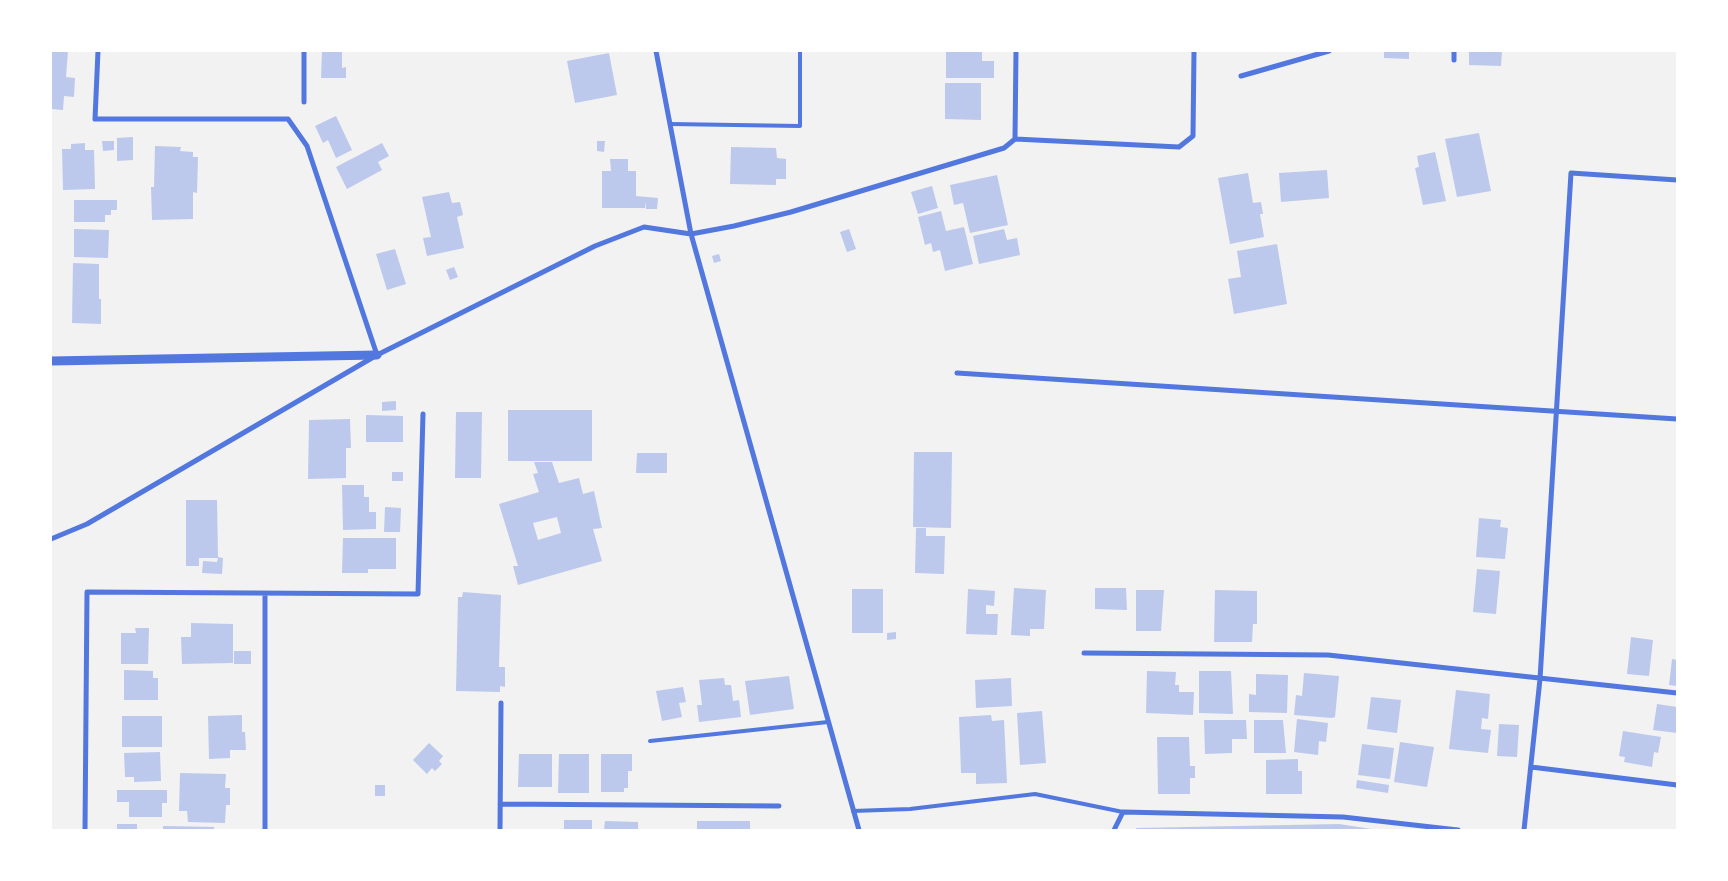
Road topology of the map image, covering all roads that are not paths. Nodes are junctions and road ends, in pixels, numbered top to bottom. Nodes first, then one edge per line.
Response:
1 (98, 51) edge
2 (304, 51) edge
3 (656, 51) edge
4 (800, 51) edge
5 (1016, 51) edge
6 (1194, 51) edge
7 (1329, 51) edge
8 (1454, 51) edge
9 (1454, 60) dead end
10 (1241, 76) dead end
11 (304, 102) dead end
12 (670, 124) junction
13 (1015, 139) junction
14 (1677, 180) edge
15 (691, 234) junction
16 (376, 355) junction
17 (51, 360) edge
18 (957, 373) dead end
19 (1557, 412) junction
20 (423, 414) dead end
21 (1677, 419) edge
22 (51, 539) edge
23 (265, 594) junction
24 (1084, 653) dead end
25 (1540, 679) junction
26 (1677, 693) edge
27 (501, 703) dead end
28 (828, 722) junction
29 (650, 741) dead end
30 (1530, 767) junction
31 (1677, 786) edge
32 (500, 804) junction
33 (779, 806) dead end
34 (853, 810) junction
35 (1122, 812) junction
36 (85, 830) edge
37 (264, 830) edge
38 (500, 830) edge
39 (859, 830) edge
40 (1114, 830) edge
41 (1458, 830) edge
42 (1524, 830) edge

1 - 16 street
2 - 11 street
3 - 12 street
4 - 12 lane
5 - 13 street
6 - 13 street
7 - 10 street
8 - 9 street
12 - 15 street
13 - 15 street
14 - 19 street
15 - 16 street
15 - 28 street
16 - 17 street
16 - 22 street
18 - 19 street
19 - 21 street
19 - 25 street
20 - 23 street
23 - 36 street
23 - 37 street
24 - 25 street
25 - 26 street
25 - 30 street
27 - 32 street
28 - 29 lane
28 - 34 street
30 - 31 street
30 - 42 street
32 - 33 street
32 - 38 street
34 - 35 lane
34 - 39 street
35 - 40 street
35 - 41 street

